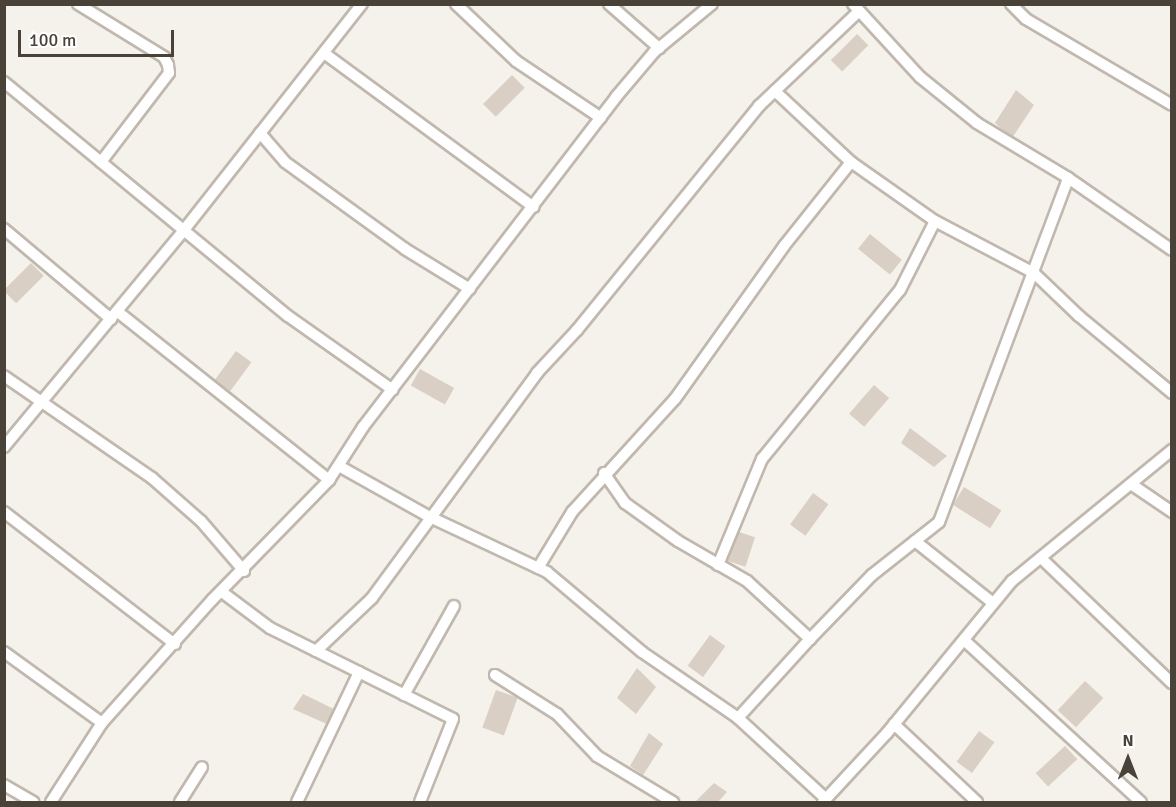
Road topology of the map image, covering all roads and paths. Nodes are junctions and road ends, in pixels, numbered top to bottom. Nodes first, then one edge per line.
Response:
1 (78, 4) edge
2 (362, 4) edge
3 (456, 4) edge
4 (609, 4) edge
5 (712, 4) edge
6 (1011, 4) edge
7 (856, 8) edge
8 (659, 48) junction
9 (324, 53) junction
10 (4, 82) edge
11 (775, 91) junction
12 (1172, 105) edge
13 (601, 118) junction
14 (260, 132) junction
15 (101, 162) junction
16 (851, 162) junction
17 (1068, 178) junction
18 (534, 207) junction
19 (934, 221) junction
20 (4, 229) edge
21 (184, 230) junction
22 (1172, 250) edge
23 (1034, 273) junction
24 (470, 289) junction
25 (115, 315) junction
26 (4, 376) edge
27 (393, 390) junction
28 (1172, 393) edge
29 (44, 402) junction
30 (4, 447) edge
31 (1172, 450) edge
32 (339, 466) junction
33 (604, 473) junction
34 (329, 480) junction
35 (1131, 484) junction
36 (4, 512) edge
37 (1172, 512) edge
38 (430, 517) junction
39 (915, 541) junction
40 (1041, 558) junction
41 (718, 565) junction
42 (538, 568) junction
43 (244, 571) junction
44 (222, 592) junction
45 (993, 603) junction
46 (454, 606) dead end
47 (810, 639) junction
48 (963, 640) junction
49 (175, 644) junction
50 (316, 651) junction
51 (4, 652) edge
52 (359, 672) junction
53 (495, 675) dead end
54 (1172, 683) edge
55 (404, 695) junction
56 (738, 718) junction
57 (102, 723) junction
58 (894, 724) junction
59 (202, 767) dead end
60 (4, 785) edge
61 (825, 801) edge
62 (33, 802) edge
63 (51, 802) edge
64 (180, 802) edge
65 (297, 802) edge
66 (420, 802) edge
67 (673, 802) edge
68 (977, 802) edge
69 (1141, 802) edge

1 - 15 street
2 - 9 street
3 - 13 street
4 - 8 street
5 - 8 street
6 - 12 street
7 - 11 street
7 - 17 street
8 - 13 street
9 - 14 street
9 - 18 street
10 - 15 street
11 - 16 street
11 - 38 street
13 - 18 street
14 - 21 street
14 - 24 street
15 - 21 street
16 - 19 street
16 - 33 street
17 - 22 street
17 - 23 street
18 - 24 street
19 - 23 street
19 - 41 street
20 - 25 street
21 - 25 street
21 - 27 street
23 - 28 street
23 - 39 street
24 - 27 street
25 - 29 street
25 - 34 street
26 - 29 street
27 - 32 street
29 - 30 street
29 - 43 street
31 - 35 street
32 - 34 street
32 - 38 street
33 - 41 street
33 - 42 street
34 - 43 street
35 - 37 street
35 - 40 street
36 - 49 street
38 - 42 street
38 - 50 street
39 - 45 street
39 - 47 street
40 - 45 street
40 - 54 street
41 - 47 street
42 - 56 street
43 - 44 street
44 - 49 street
44 - 50 street
45 - 48 street
46 - 55 street
47 - 56 street
48 - 58 street
48 - 69 street
49 - 57 street
50 - 52 street
51 - 57 street
52 - 55 street
52 - 65 street
53 - 67 street
55 - 66 street
56 - 61 street
57 - 63 street
58 - 61 street
58 - 68 street
59 - 64 street
60 - 62 street

